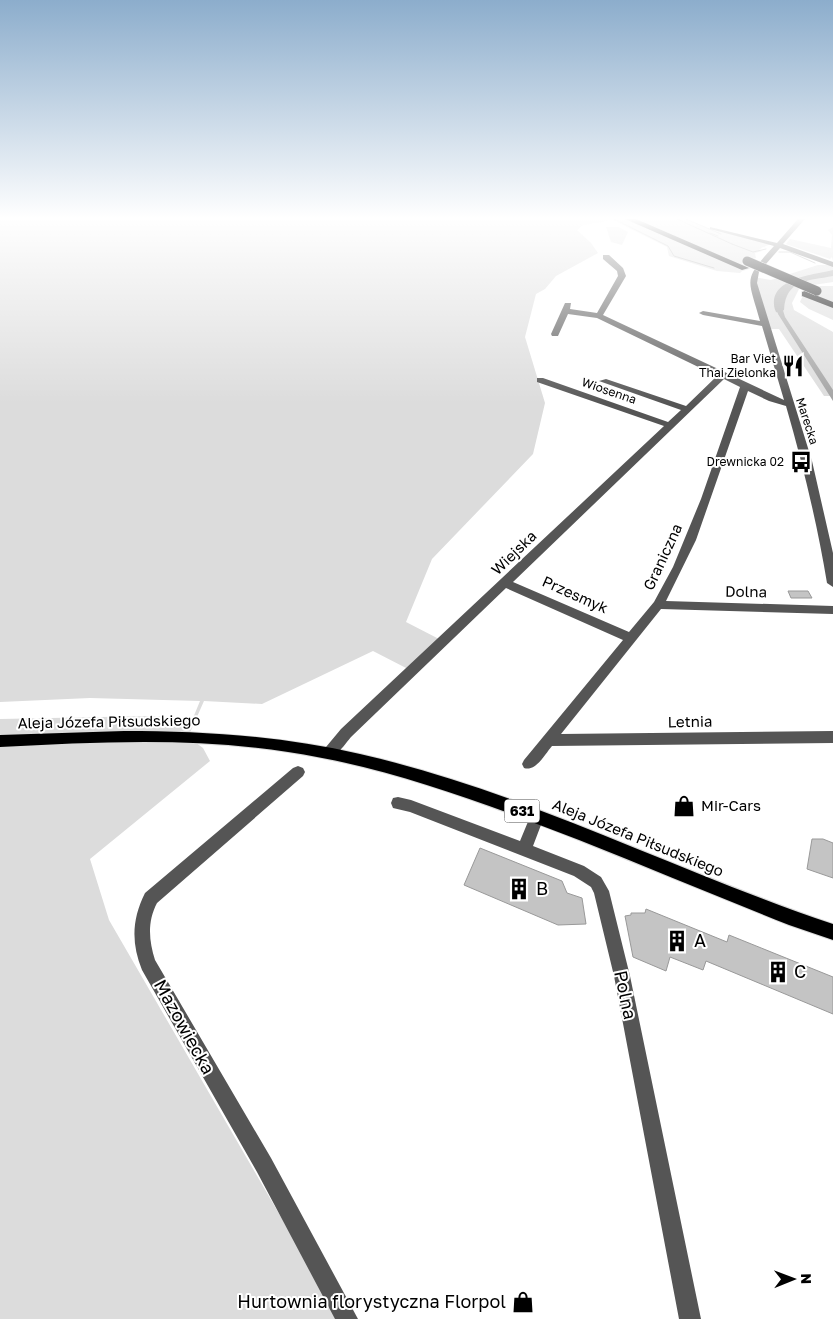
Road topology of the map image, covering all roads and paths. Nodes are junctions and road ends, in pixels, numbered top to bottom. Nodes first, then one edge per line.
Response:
1 (619, 281) edge
2 (754, 281) edge
3 (778, 281) edge
4 (788, 281) edge
5 (833, 298) edge
6 (833, 306) edge
7 (703, 312) dead end
8 (599, 316) junction
9 (765, 324) junction
10 (555, 334) dead end
11 (722, 376) junction
12 (540, 380) dead end
13 (603, 381) dead end
14 (745, 386) junction
15 (788, 404) junction
16 (687, 409) junction
17 (669, 425) junction
18 (505, 583) junction
19 (833, 583) edge
20 (658, 604) junction
21 (833, 610) edge
22 (631, 638) junction
23 (833, 737) edge
24 (548, 740) junction
25 (0, 741) edge
26 (328, 753) junction
27 (529, 764) dead end
28 (298, 772) dead end
29 (398, 804) dead end
30 (537, 817) junction
31 (524, 850) junction
32 (789, 917) junction
33 (833, 932) edge
34 (833, 938) edge
35 (347, 1319) edge
36 (690, 1319) edge

1 - 8 street
2 - 9 street, Marecka
3 - 6 highway
4 - 5 highway, bridge
7 - 9 street
8 - 10 street
8 - 11 street
9 - 15 street, Marecka
11 - 14 street
11 - 16 street, Wiejska
12 - 17 street, Wiosenna
13 - 16 street
14 - 15 street
14 - 20 street, Graniczna
15 - 19 street, Marecka
16 - 17 street, Wiejska
17 - 18 street, Wiejska
18 - 22 street, Przesmyk
18 - 26 street, Wiejska
20 - 21 street, Dolna
20 - 22 street, Graniczna
22 - 24 street, Graniczna
23 - 24 street, Letnia
24 - 27 street, Graniczna
25 - 26 main road, Aleja Józefa Piłsudskiego / 631
26 - 30 main road, Aleja Józefa Piłsudskiego / 631
28 - 35 street, Mazowiecka
29 - 31 street, Polna
30 - 31 street
30 - 32 main road, Aleja Józefa Piłsudskiego / 631
31 - 36 street, Polna
32 - 33 main road, Aleja Józefa Piłsudskiego / 631
32 - 34 main road, Aleja Józefa Piłsudskiego / 631

